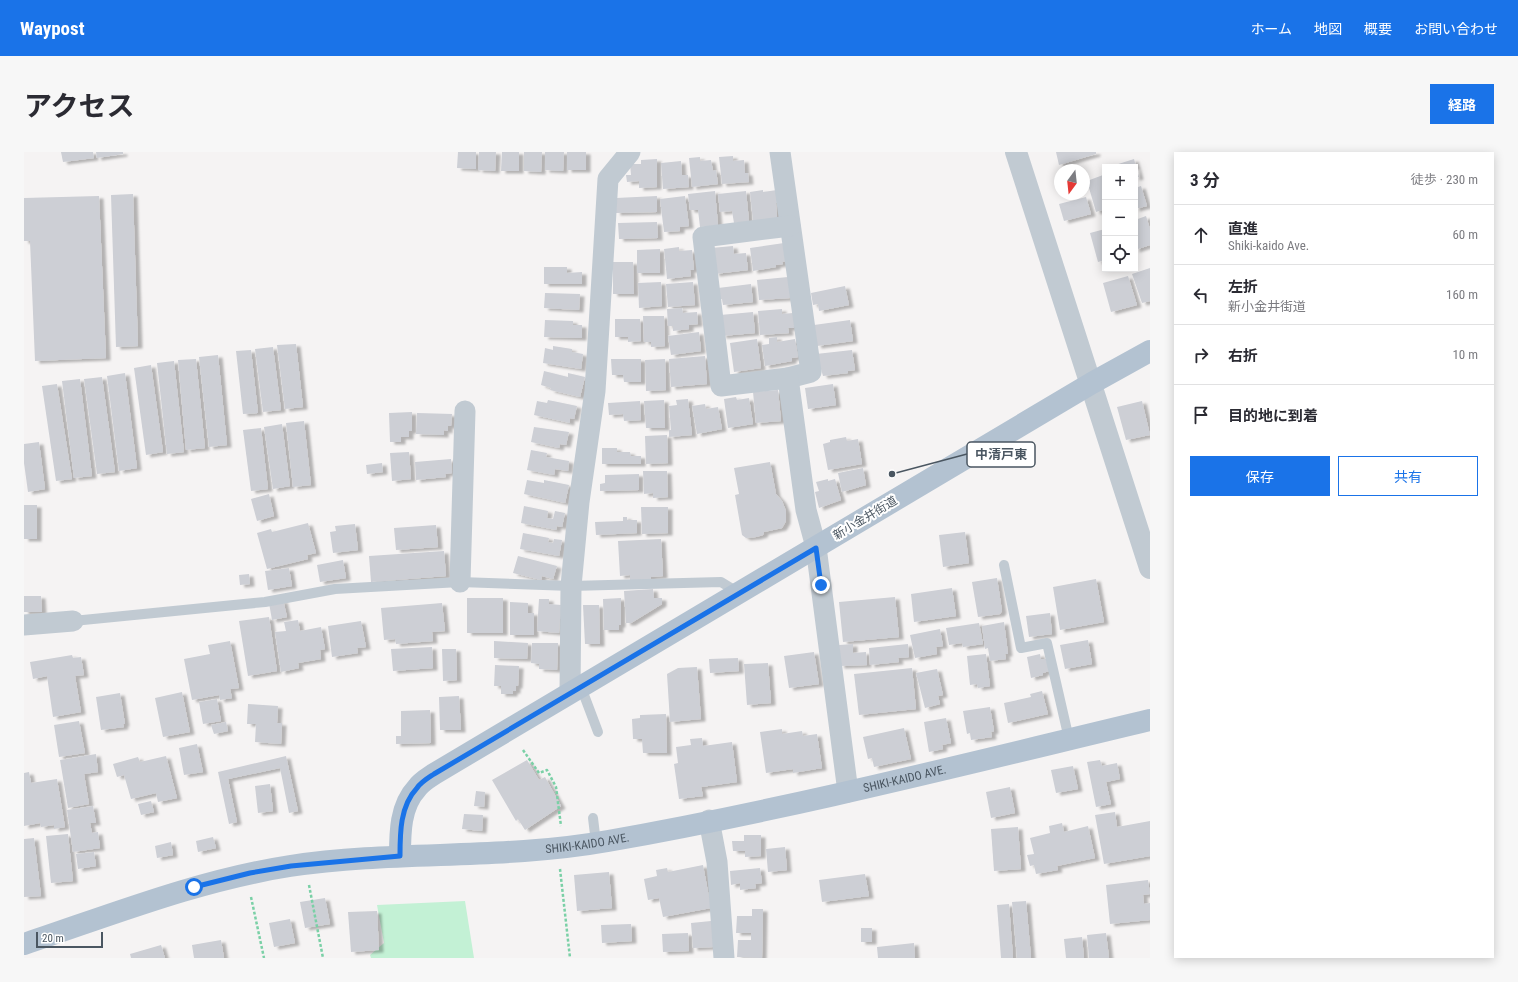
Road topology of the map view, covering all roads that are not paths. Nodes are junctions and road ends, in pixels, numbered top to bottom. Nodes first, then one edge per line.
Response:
1 (630, 152) edge
2 (780, 152) edge
3 (1016, 152) edge
4 (790, 226) junction
5 (1150, 351) edge
6 (788, 378) junction
7 (1092, 383) junction
8 (465, 411) dead end
9 (816, 548) junction
10 (1004, 565) dead end
11 (1150, 568) edge
12 (460, 582) junction
13 (571, 586) junction
14 (739, 593) junction
15 (73, 621) joint
16 (24, 625) edge
17 (576, 690) junction
18 (1150, 720) edge
19 (598, 732) dead end
20 (1069, 739) junction
21 (848, 792) junction
22 (593, 818) dead end
23 (709, 820) junction
24 (596, 842) junction
25 (400, 856) junction
26 (24, 944) edge
27 (724, 958) edge

1 - 13 street
2 - 4 street
3 - 7 street
4 - 6 street
4 - 6 street
5 - 7 main road, 新小金井街道
6 - 9 street
7 - 9 main road, 新小金井街道
7 - 11 street
8 - 12 street
9 - 14 main road, 新小金井街道
9 - 21 street
10 - 20 lane
12 - 13 lane
12 - 15 lane
13 - 14 lane
13 - 17 street
14 - 17 main road, 新小金井街道
15 - 16 street
17 - 19 lane
17 - 25 main road, 新小金井街道
18 - 20 main road, SHIKI-KAIDO AVE.
20 - 21 main road, SHIKI-KAIDO AVE.
21 - 23 main road, SHIKI-KAIDO AVE.
22 - 24 lane
23 - 24 main road, SHIKI-KAIDO AVE.
23 - 27 street
24 - 25 main road, SHIKI-KAIDO AVE.
25 - 26 main road, SHIKI-KAIDO AVE.

